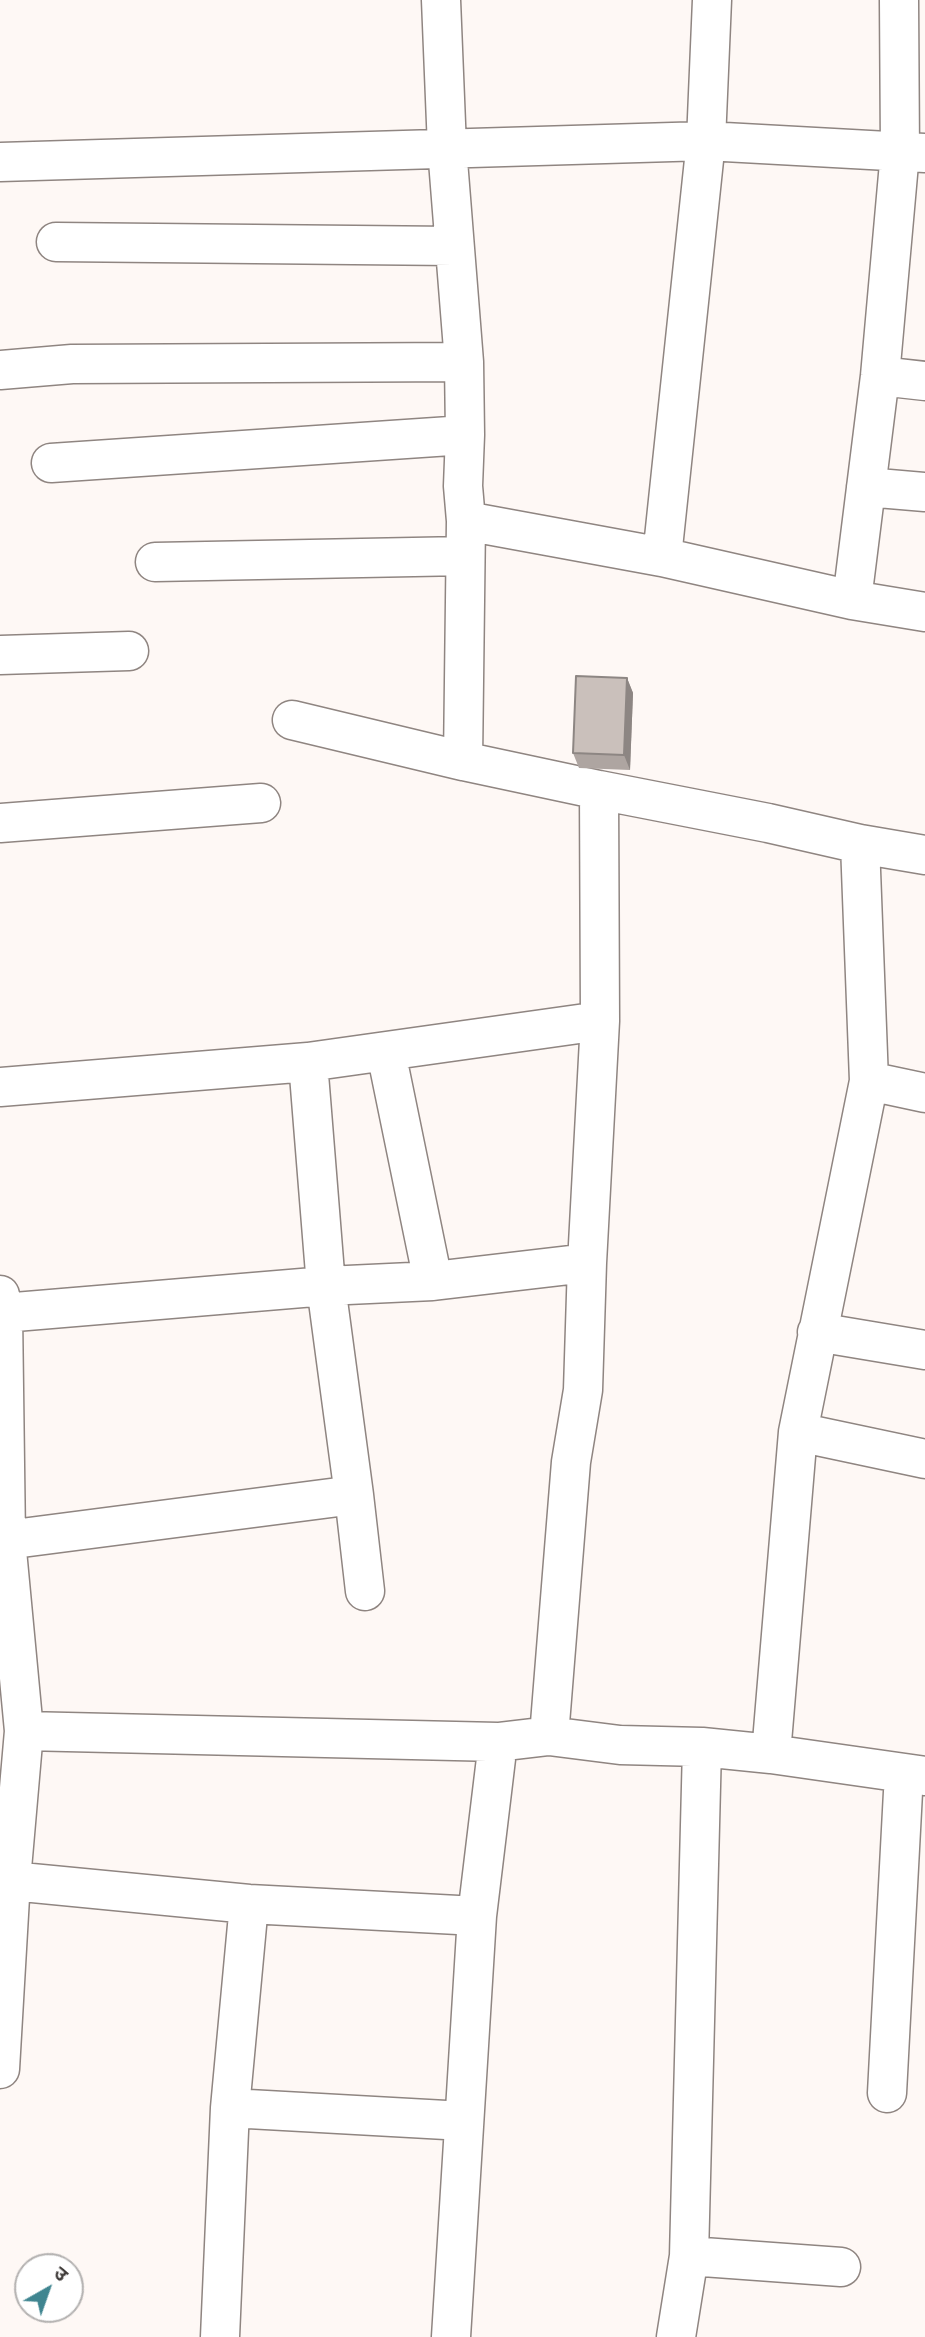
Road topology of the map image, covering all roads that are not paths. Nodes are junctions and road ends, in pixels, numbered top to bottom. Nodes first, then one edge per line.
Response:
1 (441, 0) edge
2 (712, 0) edge
3 (899, 0) edge
4 (706, 141) junction
5 (447, 148) junction
6 (913, 153) edge
7 (0, 162) edge
8 (56, 242) dead end
9 (453, 246) junction
10 (464, 362) junction
11 (0, 370) edge
12 (880, 376) junction
13 (925, 382) edge
14 (465, 435) junction
15 (51, 463) dead end
16 (866, 487) junction
17 (925, 492) edge
18 (465, 539) junction
19 (662, 557) junction
20 (155, 562) dead end
21 (852, 600) junction
22 (925, 612) edge
23 (129, 651) dead end
24 (0, 655) edge
25 (292, 720) dead end
26 (463, 761) junction
27 (599, 790) junction
28 (261, 803) dead end
29 (0, 823) edge
30 (860, 845) junction
31 (925, 855) edge
32 (600, 1021) junction
33 (386, 1052) junction
34 (308, 1062) junction
35 (869, 1081) junction
36 (0, 1087) edge
37 (925, 1093) edge
38 (587, 1263) junction
39 (433, 1281) junction
40 (326, 1286) junction
41 (2, 1304) edge
42 (817, 1332) junction
43 (925, 1350) edge
44 (798, 1432) junction
45 (925, 1459) edge
46 (354, 1495) junction
47 (6, 1540) junction
48 (365, 1591) dead end
49 (24, 1731) junction
50 (549, 1736) junction
51 (498, 1742) junction
52 (702, 1747) junction
53 (771, 1754) junction
54 (915, 1775) edge
55 (6, 1880) edge
56 (249, 1904) junction
57 (477, 1916) junction
58 (0, 2069) edge
59 (887, 2093) dead end
60 (230, 2108) junction
61 (464, 2121) junction
62 (689, 2256) junction
63 (841, 2267) dead end
64 (220, 2337) edge
65 (451, 2337) edge
66 (676, 2337) edge

1 - 5 street
2 - 4 street
3 - 6 street
4 - 5 street
4 - 6 street
4 - 19 street
5 - 7 street
5 - 9 street
6 - 12 street
8 - 9 street
9 - 10 street
10 - 11 street
10 - 14 street
12 - 13 street
12 - 16 street
14 - 15 street
14 - 18 street
16 - 17 street
16 - 21 street
18 - 19 street
18 - 20 street
18 - 26 street
19 - 21 street
21 - 22 street
23 - 24 street
25 - 26 street
26 - 27 street
27 - 30 street
27 - 32 street
28 - 29 street
30 - 31 street
30 - 35 street
32 - 33 street
32 - 38 street
33 - 34 street
33 - 39 street
34 - 36 street
34 - 40 street
35 - 37 street
35 - 42 street
38 - 39 street
38 - 50 street
39 - 40 street
40 - 41 street
40 - 46 street
41 - 47 street
42 - 43 street
42 - 44 street
44 - 45 street
44 - 53 street
46 - 47 street
46 - 48 street
47 - 49 street
49 - 51 street
49 - 55 street
50 - 51 street
50 - 52 street
51 - 57 street
52 - 53 street
52 - 62 street
53 - 54 street
54 - 59 street
55 - 56 street
55 - 58 street
56 - 57 street
56 - 60 street
57 - 61 street
60 - 61 street
60 - 64 street
61 - 65 street
62 - 63 street
62 - 66 street

